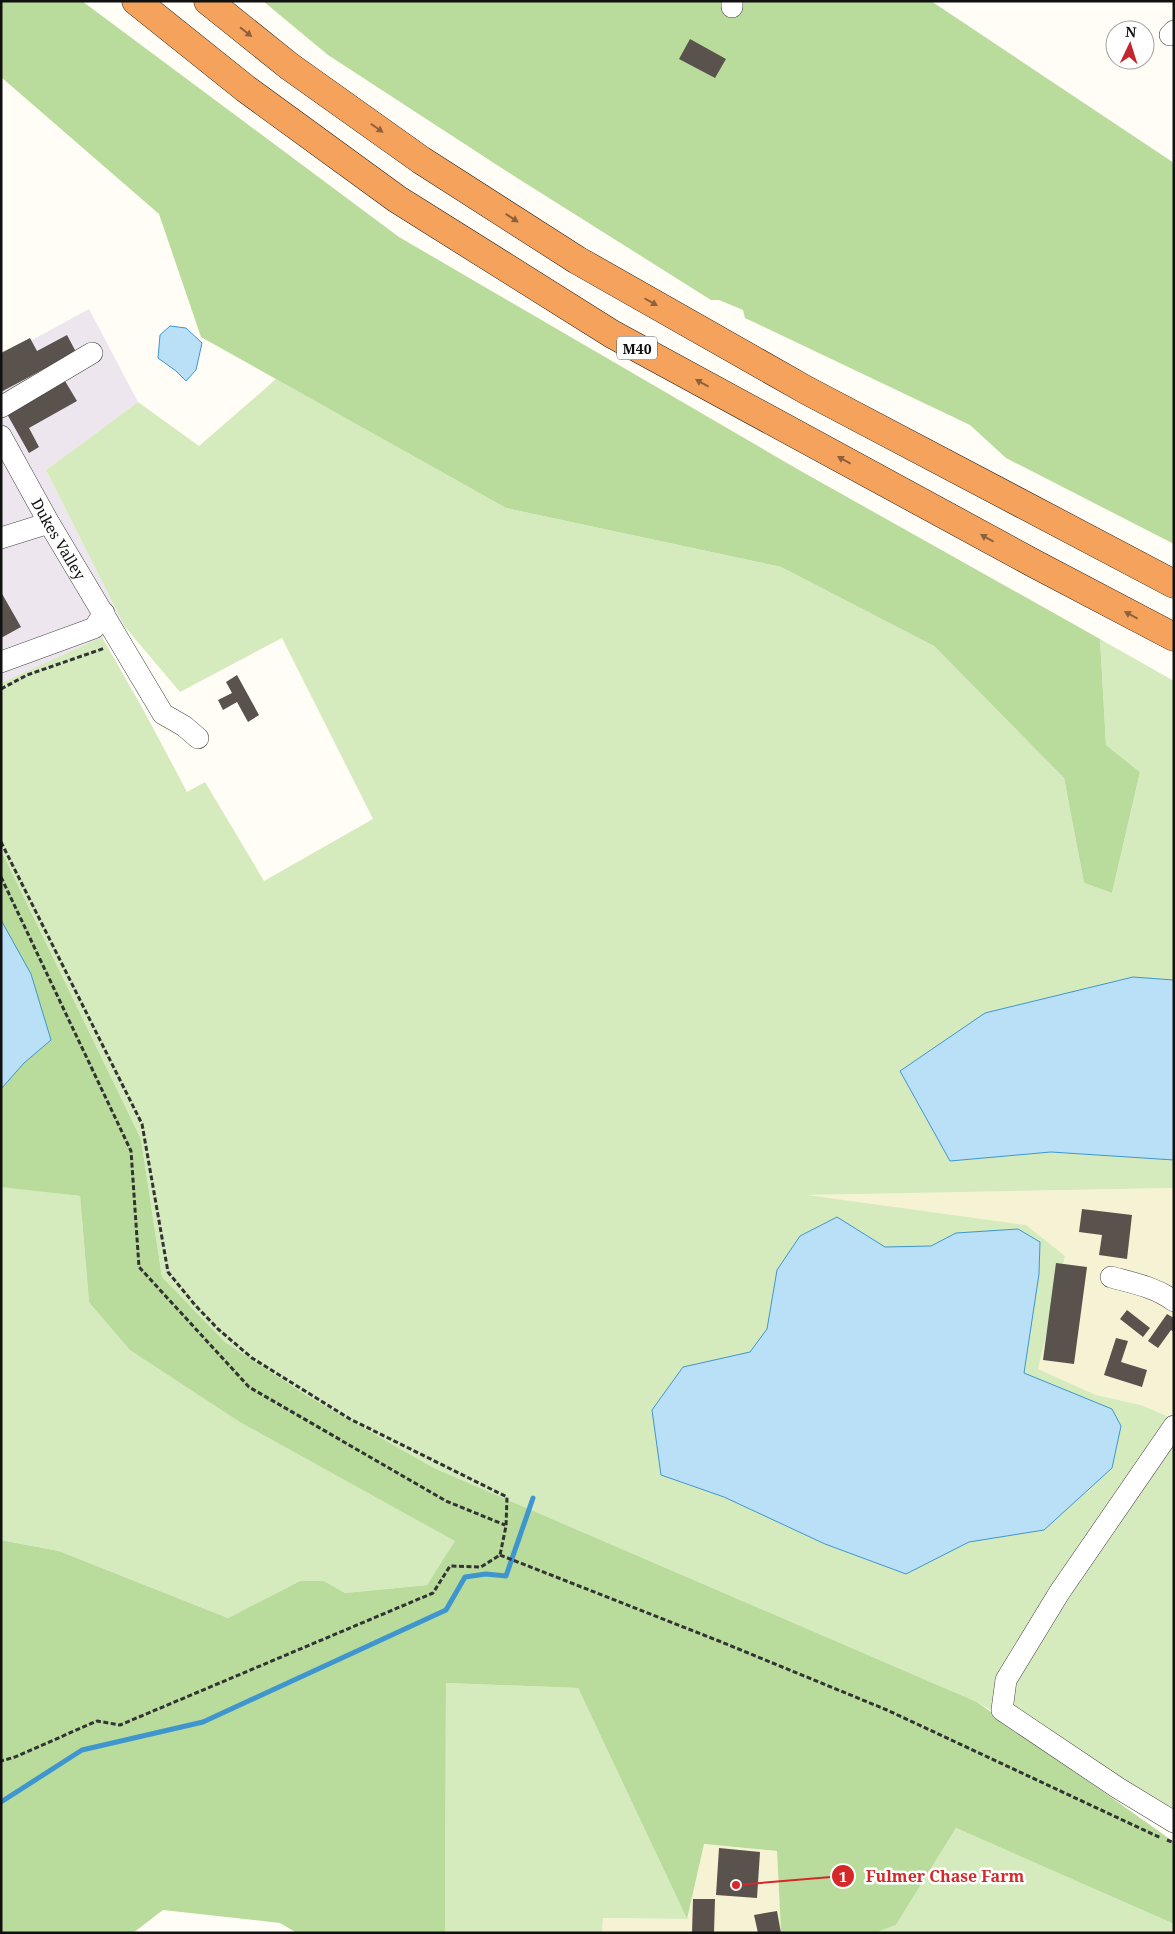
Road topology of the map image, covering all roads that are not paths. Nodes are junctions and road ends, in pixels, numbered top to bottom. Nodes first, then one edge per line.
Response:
1 (136, 1) edge
2 (208, 1) edge
3 (92, 353) dead end
4 (1, 407) edge
5 (1, 436) edge
6 (49, 523) junction
7 (1, 538) edge
8 (1174, 584) edge
9 (104, 613) junction
10 (1174, 637) edge
11 (1, 662) edge
12 (198, 738) dead end
13 (1111, 1278) dead end
14 (1174, 1301) edge
15 (1174, 1426) edge
16 (1174, 1822) edge

10 -> 1 highway, M40
2 -> 8 highway
3 - 4 street
5 - 6 street, Dukes Valley
6 - 7 street
6 - 9 street, Dukes Valley
9 - 11 street
9 - 12 street, Dukes Valley
13 - 14 street
15 - 16 street

